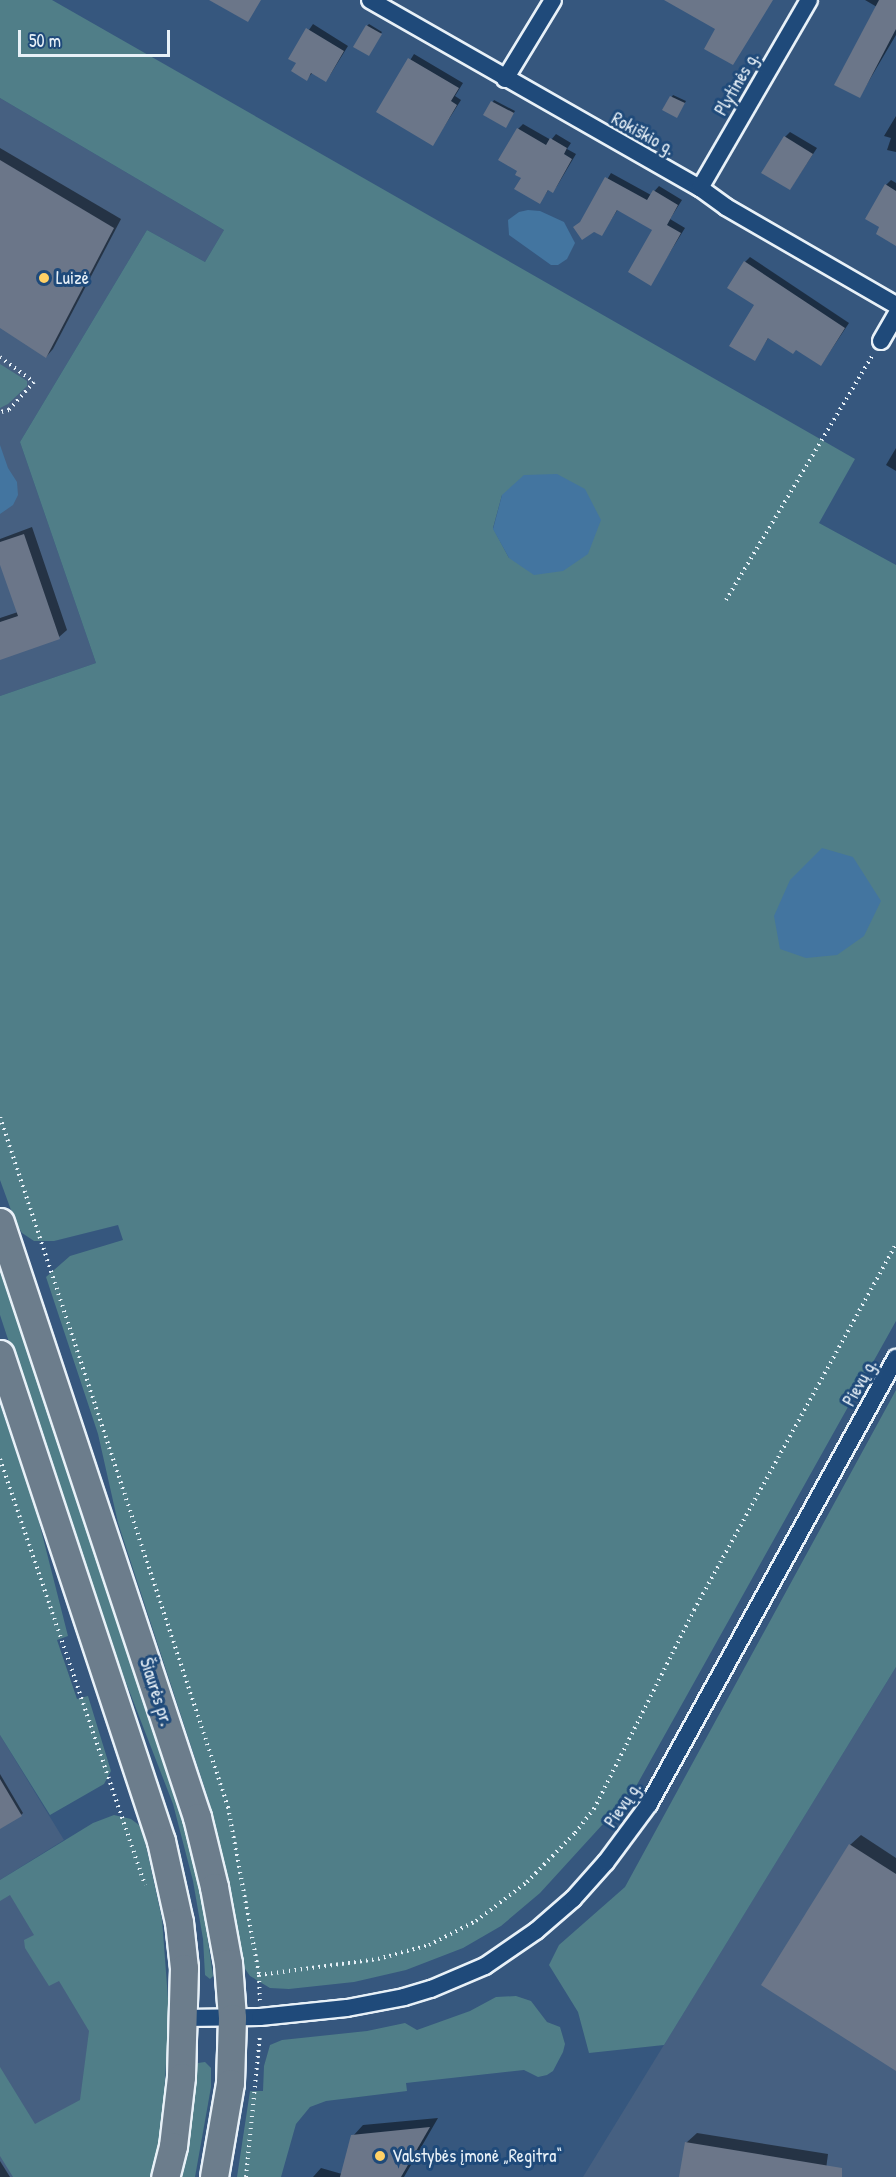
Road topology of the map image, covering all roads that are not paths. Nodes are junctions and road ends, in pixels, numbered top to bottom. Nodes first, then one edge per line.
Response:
1 (370, 0) edge
2 (553, 0) edge
3 (809, 0) edge
4 (506, 79) junction
5 (700, 188) junction
6 (896, 305) edge
7 (896, 315) edge
8 (880, 341) road end
9 (0, 1222) edge
10 (0, 1354) edge
11 (896, 1358) edge
12 (184, 2018) junction
13 (232, 2018) junction
14 (165, 2177) edge
15 (214, 2177) edge

1 - 4 street, Rokiškio g.
2 - 4 street
3 - 5 street, Plytinės g.
4 - 5 street, Rokiškio g.
5 - 6 street, Rokiškio g.
7 - 8 street
9 - 13 main road, Šiaurės pr.
10 - 12 main road
11 - 13 street, Pievų g.
12 - 13 street, Pievų g.
12 - 14 main road
13 - 15 main road, Šiaurės pr.

